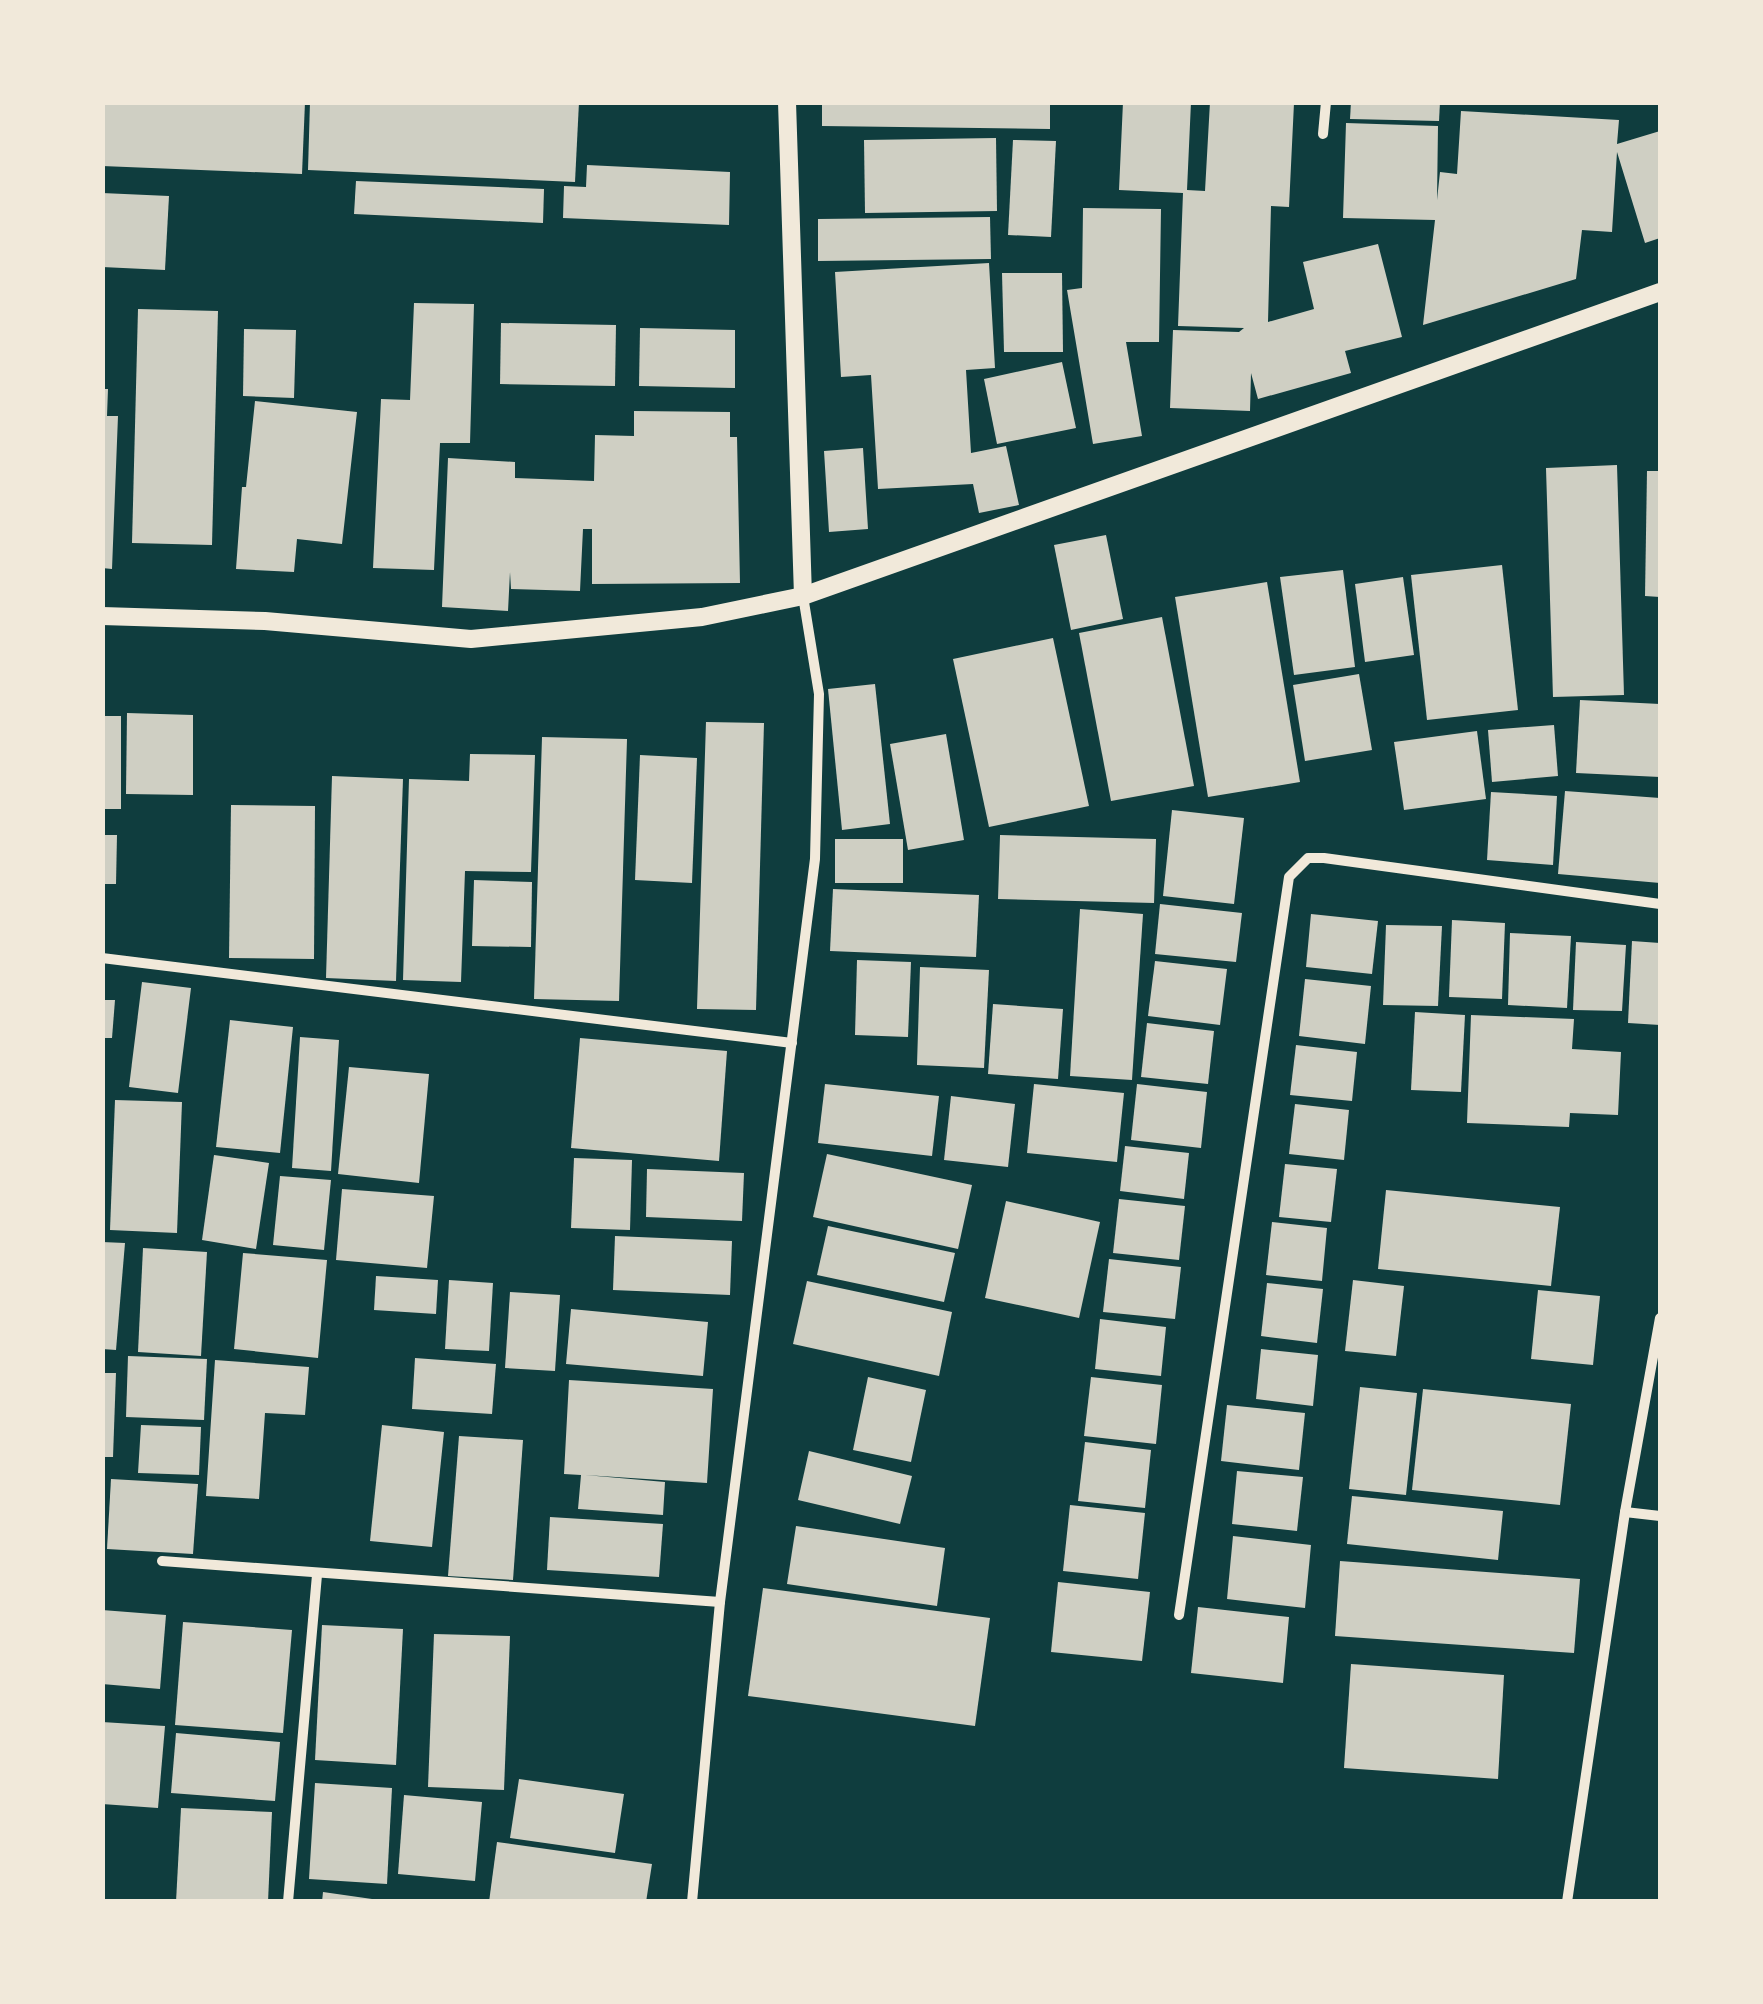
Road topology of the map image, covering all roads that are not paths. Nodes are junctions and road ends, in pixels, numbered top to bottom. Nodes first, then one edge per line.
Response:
1 (787, 102) edge
2 (1326, 102) edge
3 (1323, 134) dead end
4 (1660, 292) edge
5 (803, 596) junction
6 (102, 616) edge
7 (1660, 904) edge
8 (102, 958) edge
9 (792, 1043) junction
10 (1660, 1318) edge
11 (1625, 1512) junction
12 (1660, 1516) edge
13 (162, 1561) dead end
14 (317, 1575) junction
15 (720, 1602) junction
16 (1179, 1615) dead end
17 (288, 1902) edge
18 (692, 1902) edge
19 (1567, 1902) edge

1 - 5 street
2 - 3 street
4 - 5 street
5 - 6 street
5 - 9 street
7 - 16 street
8 - 9 street
9 - 15 street
10 - 11 street
11 - 12 street
11 - 19 street
13 - 14 street
14 - 15 street
14 - 17 street
15 - 18 street

